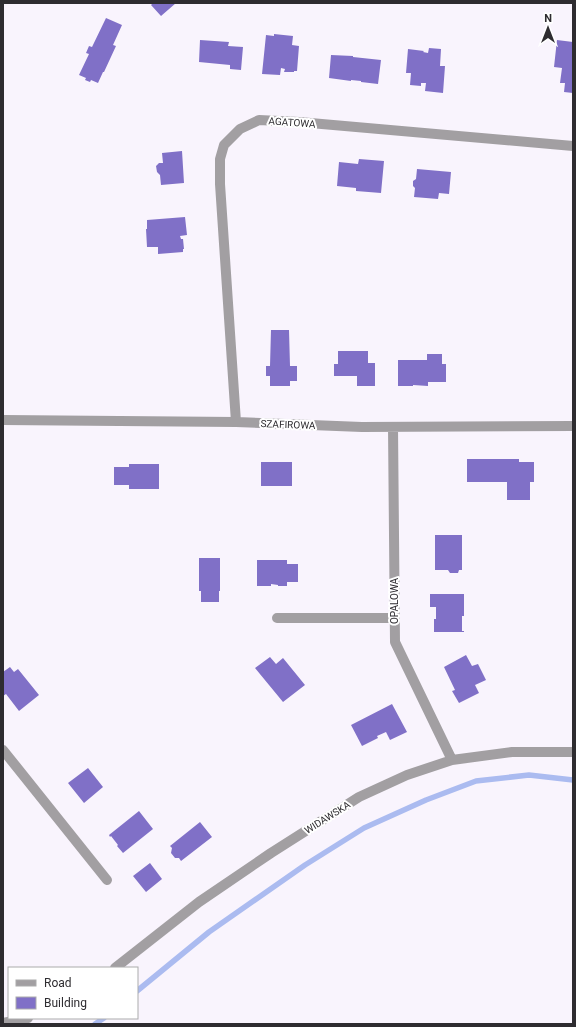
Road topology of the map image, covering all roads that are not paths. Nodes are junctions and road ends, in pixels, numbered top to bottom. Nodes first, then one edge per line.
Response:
1 (573, 146) edge
2 (3, 420) edge
3 (236, 422) junction
4 (573, 426) edge
5 (394, 427) junction
6 (277, 618) dead end
7 (395, 618) junction
8 (3, 750) edge
9 (573, 752) edge
10 (452, 760) junction
11 (107, 880) dead end
12 (116, 967) edge
13 (20, 1019) edge
14 (4, 1021) edge

1 - 3 street, AGATOWA
2 - 3 street, SZAFIROWA
3 - 5 street, SZAFIROWA
4 - 5 street, SZAFIROWA
5 - 7 street, OPALOWA
6 - 7 street
7 - 10 street, OPALOWA
8 - 11 street
9 - 10 street, WIDAWSKA
10 - 12 street, WIDAWSKA
13 - 14 street

